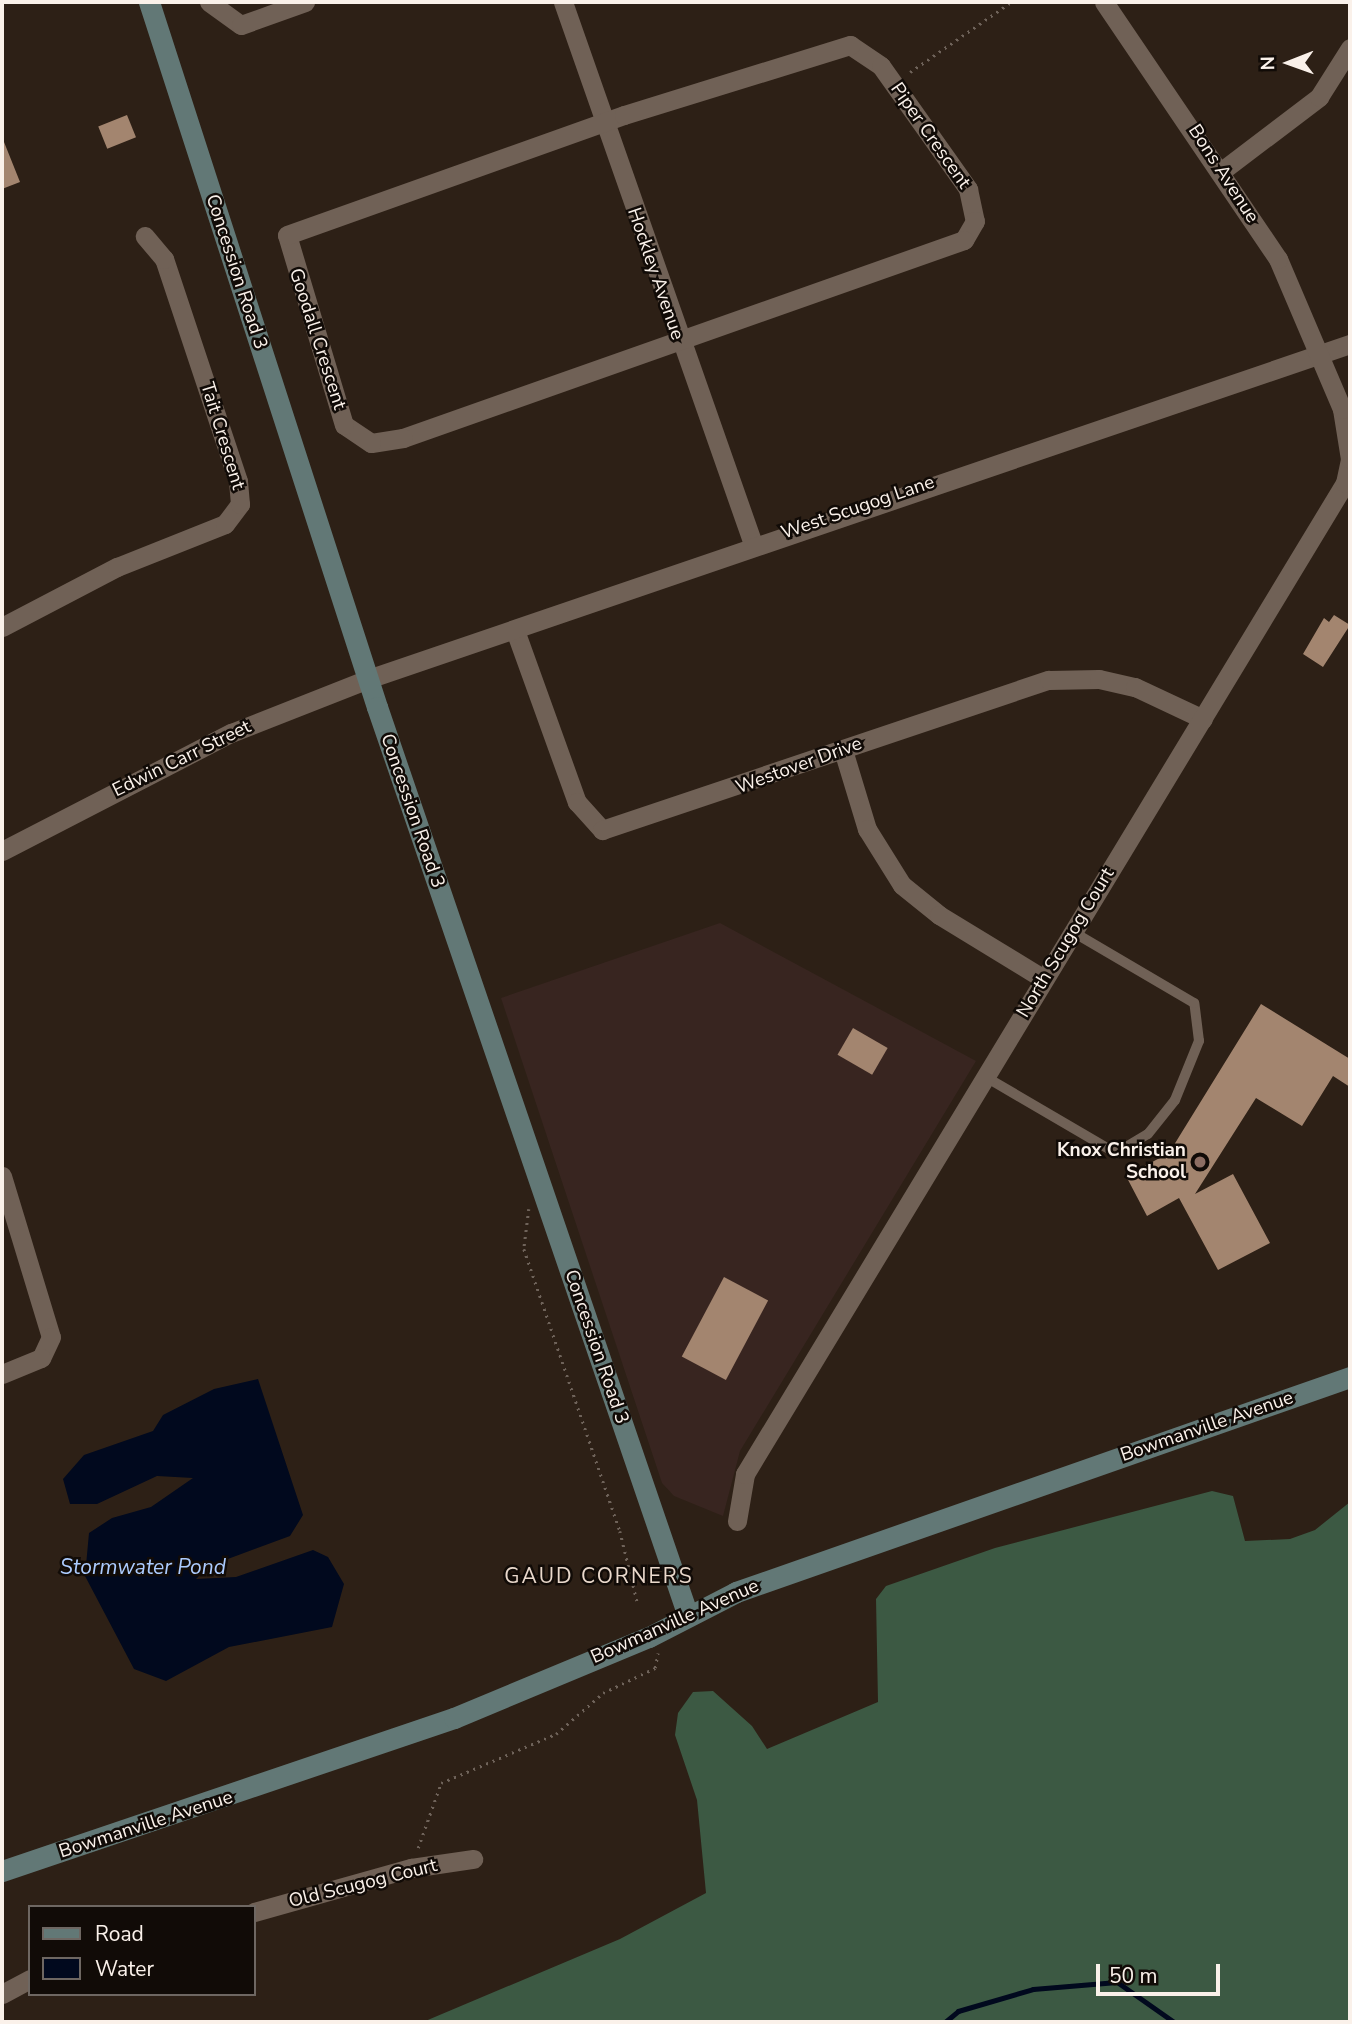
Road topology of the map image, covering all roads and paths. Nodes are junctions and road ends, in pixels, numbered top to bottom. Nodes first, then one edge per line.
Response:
1 (149, 2) edge
2 (209, 2) edge
3 (305, 2) edge
4 (563, 2) edge
5 (1011, 2) edge
6 (1104, 2) edge
7 (1350, 48) edge
8 (911, 72) dead end
9 (604, 123) junction
10 (1223, 170) junction
11 (145, 236) dead end
12 (678, 342) junction
13 (1350, 344) edge
14 (1323, 357) junction
15 (752, 544) junction
16 (2, 627) edge
17 (516, 633) junction
18 (368, 679) junction
19 (1203, 719) junction
20 (843, 750) junction
21 (2, 850) edge
22 (1073, 932) junction
23 (1044, 979) junction
24 (984, 1076) junction
25 (2, 1176) edge
26 (524, 1249) dead end
27 (2, 1374) edge
28 (1350, 1377) edge
29 (737, 1521) dead end
30 (637, 1601) dead end
31 (688, 1616) junction
32 (649, 1637) junction
33 (473, 1859) dead end
34 (411, 1868) junction
35 (2, 1871) edge
36 (256, 1911) edge
37 (28, 1980) edge
38 (2, 1994) edge

1 - 18 street, Concession Road 3
2 - 3 street
4 - 9 street, Hockley Avenue
5 - 8 path
6 - 10 street, Bons Avenue
7 - 10 street
9 - 12 street, Hockley Avenue
9 - 12 street, Piper Crescent
9 - 12 street, Goodall Crescent
10 - 14 street, Bons Avenue
11 - 16 street, Tait Crescent
12 - 15 street, Hockley Avenue
13 - 14 street, West Scugog Lane
14 - 15 street, West Scugog Lane
14 - 19 street, North Scugog Court
15 - 17 street, West Scugog Lane
17 - 18 street, West Scugog Lane
17 - 20 street, Westover Drive
18 - 21 street, Edwin Carr Street
18 - 31 street, Concession Road 3
19 - 20 street, Westover Drive
19 - 22 street, North Scugog Court
20 - 23 street
22 - 23 street, North Scugog Court
22 - 24 lane
23 - 24 street, North Scugog Court
24 - 29 street, North Scugog Court
25 - 27 street
26 - 30 path
28 - 31 street, Bowmanville Avenue
31 - 32 street, Bowmanville Avenue
32 - 34 path
32 - 35 street, Bowmanville Avenue
33 - 34 street, Old Scugog Court
34 - 36 street, Old Scugog Court
37 - 38 street

